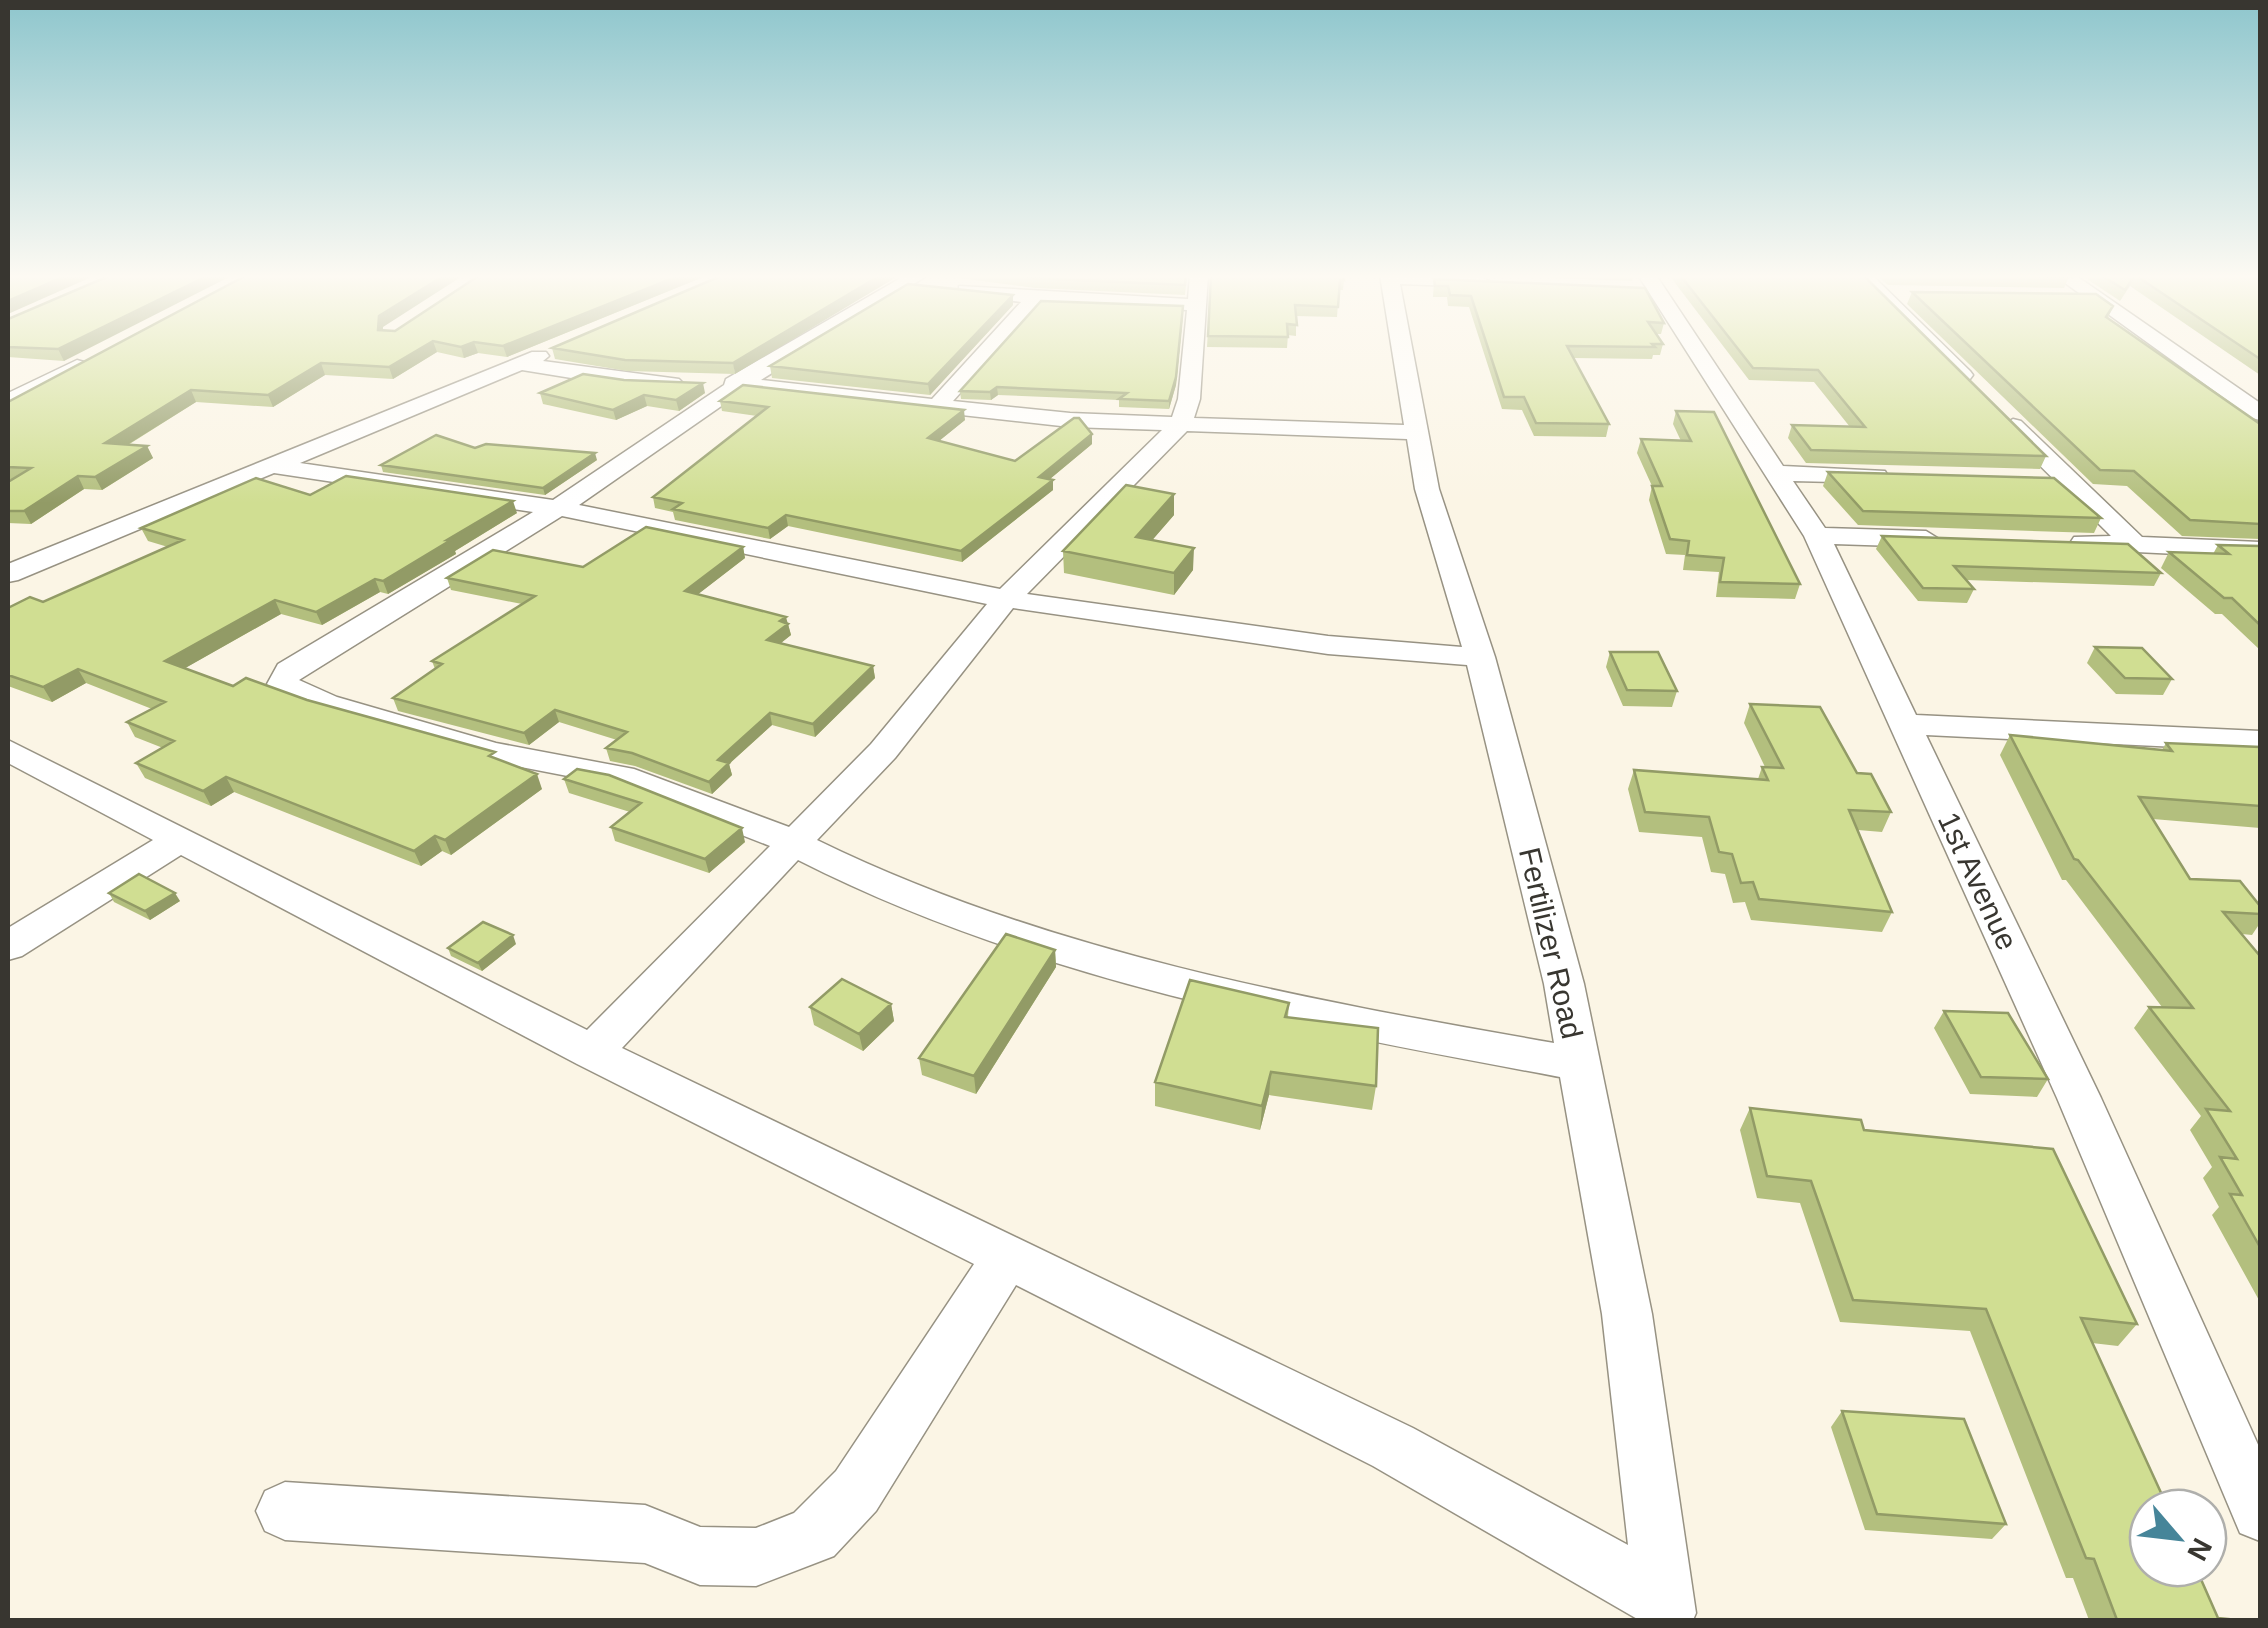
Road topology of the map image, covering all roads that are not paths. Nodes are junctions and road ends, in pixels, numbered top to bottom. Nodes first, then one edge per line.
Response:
1 (551, 351) edge
2 (794, 351) edge
3 (987, 351) edge
4 (1192, 351) edge
5 (1402, 351) edge
6 (1693, 351) edge
7 (1943, 351) edge
8 (2177, 351) edge
9 (98, 356) edge
10 (520, 364) junction
11 (8, 379) edge
12 (44, 382) junction
13 (740, 384) junction
14 (1976, 388) edge
15 (2250, 398) edge
16 (8, 400) edge
17 (936, 407) junction
18 (2260, 413) edge
19 (2002, 414) edge
20 (1180, 424) junction
21 (1416, 432) junction
22 (273, 466) junction
23 (1776, 473) junction
24 (1893, 476) edge
25 (2028, 480) edge
26 (2067, 481) junction
27 (558, 508) junction
28 (1817, 536) junction
29 (1956, 540) edge
30 (2055, 542) edge
31 (2134, 544) junction
32 (2260, 550) edge
33 (8, 574) edge
34 (1006, 599) junction
35 (1480, 657) junction
36 (1905, 724) junction
37 (2260, 742) edge
38 (8, 750) edge
39 (180, 839) junction
40 (792, 840) junction
41 (8, 946) edge
42 (592, 1052) junction
43 (1579, 1064) junction
44 (1007, 1256) junction
45 (285, 1511) dead end
46 (2260, 1514) edge
47 (1665, 1609) edge

1 - 10 street
2 - 13 street
3 - 17 street
4 - 20 street
5 - 21 street, Fertilizer Road
6 - 23 street, 1st Avenue
7 - 14 street
8 - 15 street
9 - 12 street
10 - 13 street
10 - 22 street
11 - 12 street
12 - 16 street
13 - 17 street
13 - 27 street
15 - 18 street
17 - 20 street
19 - 26 street
20 - 21 street
20 - 34 street
21 - 35 street, Fertilizer Road
22 - 27 street
22 - 33 street
23 - 24 street
23 - 28 street, 1st Avenue
25 - 26 street
26 - 31 street
27 - 34 street
27 - 40 street
28 - 29 street
28 - 36 street, 1st Avenue
30 - 31 street
31 - 32 street
34 - 35 street
34 - 40 street
35 - 43 street, Fertilizer Road
36 - 37 street
36 - 46 street, 1st Avenue
38 - 39 street
39 - 41 street
39 - 42 street
40 - 42 street
40 - 43 street
42 - 44 street
43 - 47 street, Fertilizer Road
44 - 45 street
44 - 47 street

